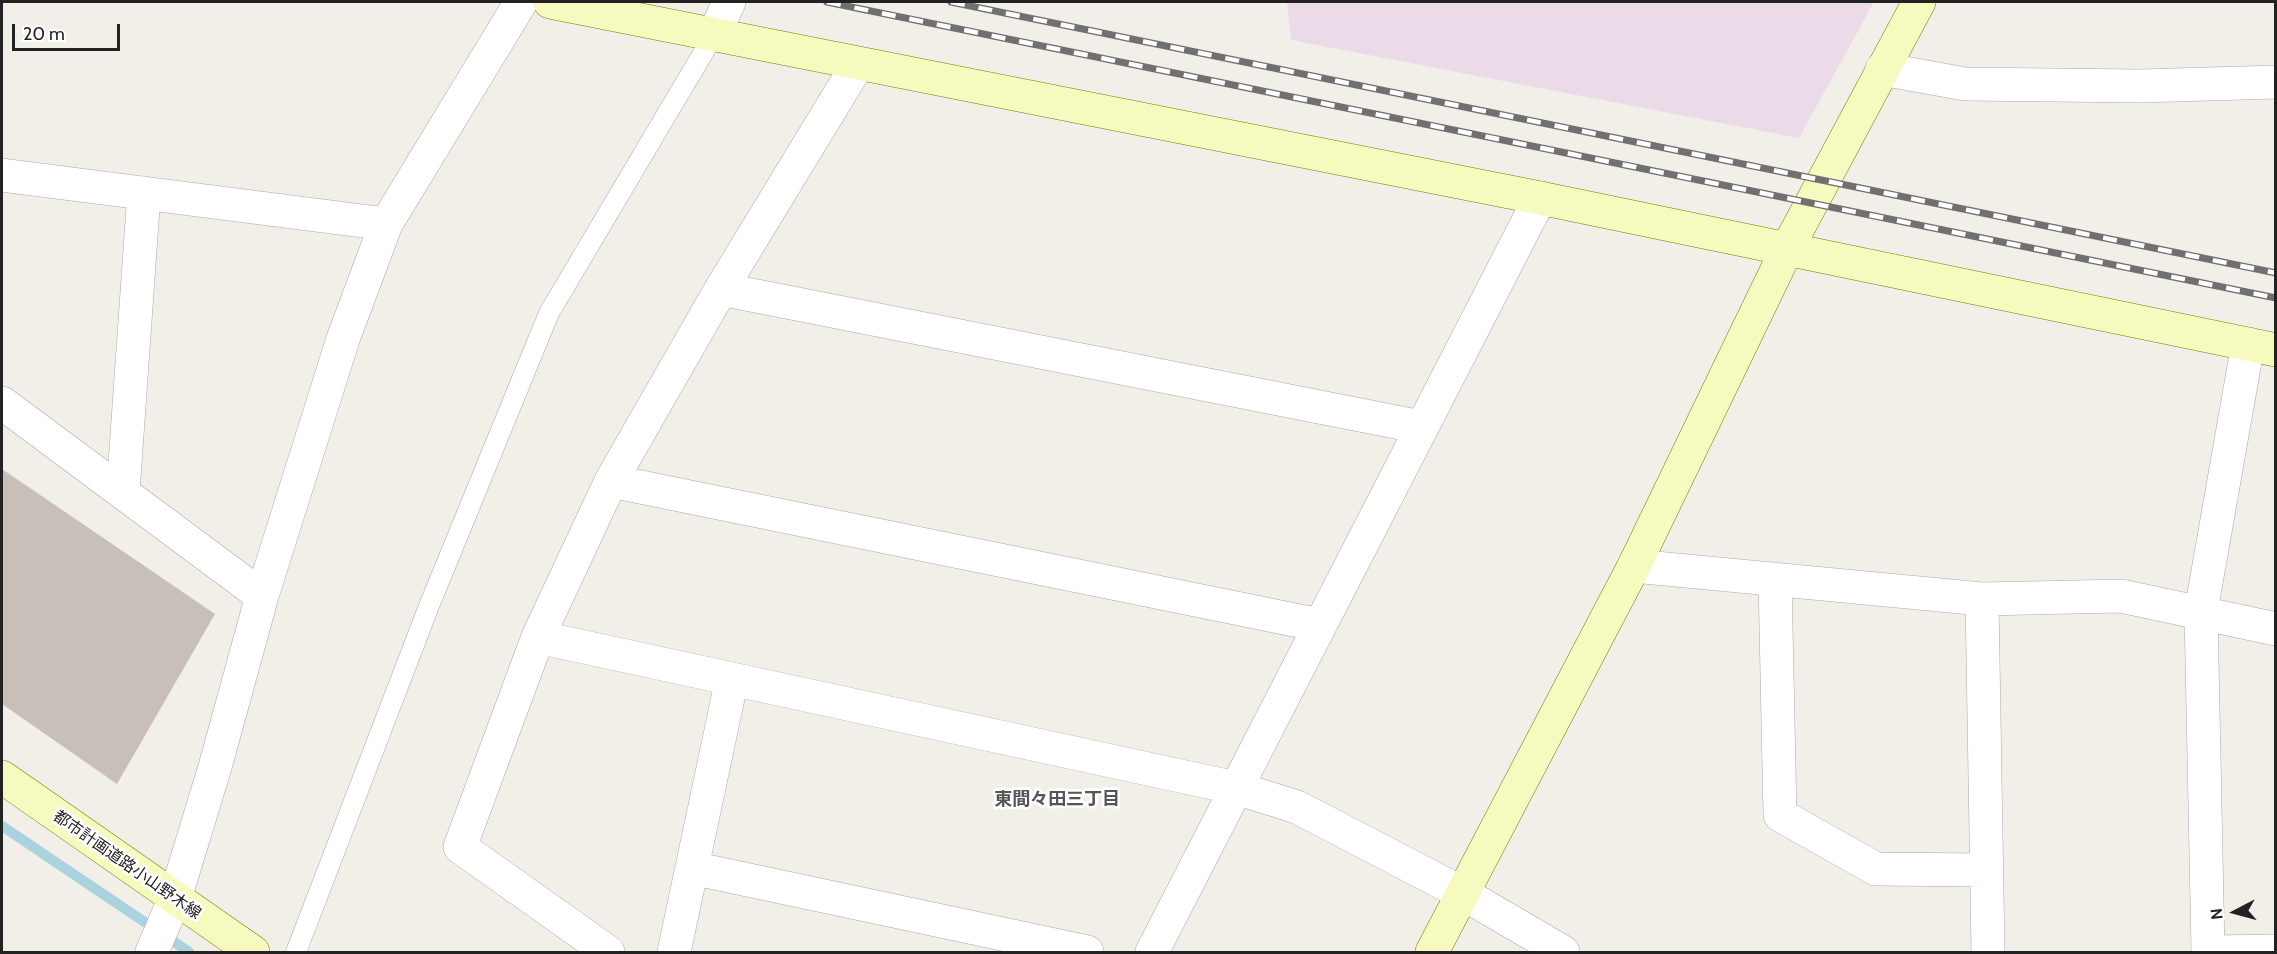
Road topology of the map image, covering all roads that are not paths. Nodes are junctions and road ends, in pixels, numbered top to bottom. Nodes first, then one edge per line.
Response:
1 (521, 2) edge
2 (549, 2) edge
3 (729, 2) edge
4 (1919, 2) edge
5 (715, 33) junction
6 (858, 64) junction
7 (1882, 69) junction
8 (2276, 82) edge
9 (2, 175) edge
10 (144, 193) junction
11 (1540, 198) junction
12 (386, 224) junction
13 (1787, 249) junction
14 (721, 289) junction
15 (2262, 347) edge
16 (2, 403) edge
17 (1421, 427) junction
18 (611, 481) junction
19 (123, 492) junction
20 (1634, 566) junction
21 (1775, 579) junction
22 (262, 596) junction
23 (1982, 600) junction
24 (2201, 611) junction
25 (1319, 626) junction
26 (2276, 629) edge
27 (538, 637) junction
28 (732, 679) junction
29 (2, 777) edge
30 (1236, 788) junction
31 (692, 868) junction
32 (1986, 870) junction
33 (1462, 893) junction
34 (175, 898) junction
35 (2276, 951) edge
36 (152, 952) edge
37 (253, 952) edge
38 (296, 952) edge
39 (608, 952) edge
40 (674, 952) edge
41 (1087, 952) edge
42 (1152, 952) edge
43 (1432, 952) edge
44 (1563, 952) edge
45 (1988, 952) edge
46 (2210, 952) edge

1 - 12 street
2 - 5 street
3 - 5 street
4 - 7 street
5 - 6 street
5 - 38 lane
6 - 11 street
6 - 14 street
7 - 8 street
7 - 13 street
9 - 10 street
10 - 12 street
10 - 19 street
11 - 13 street
11 - 17 street
12 - 22 street
13 - 15 street
13 - 20 street
14 - 17 street
14 - 18 street
15 - 24 street
16 - 19 street
17 - 25 street
18 - 25 street
18 - 27 street
19 - 22 street
20 - 21 street
20 - 33 street
21 - 23 street
21 - 32 street
22 - 34 street
23 - 24 street
23 - 32 street
24 - 26 street
24 - 46 street
25 - 30 street
27 - 28 street
27 - 39 street
28 - 30 street
28 - 31 street
29 - 34 street, 都市計画道路小山野木線
30 - 33 street
30 - 42 street
31 - 40 street
31 - 41 street
32 - 45 street
33 - 43 street
33 - 44 street
34 - 36 street
34 - 37 street, 都市計画道路小山野木線
35 - 46 street

